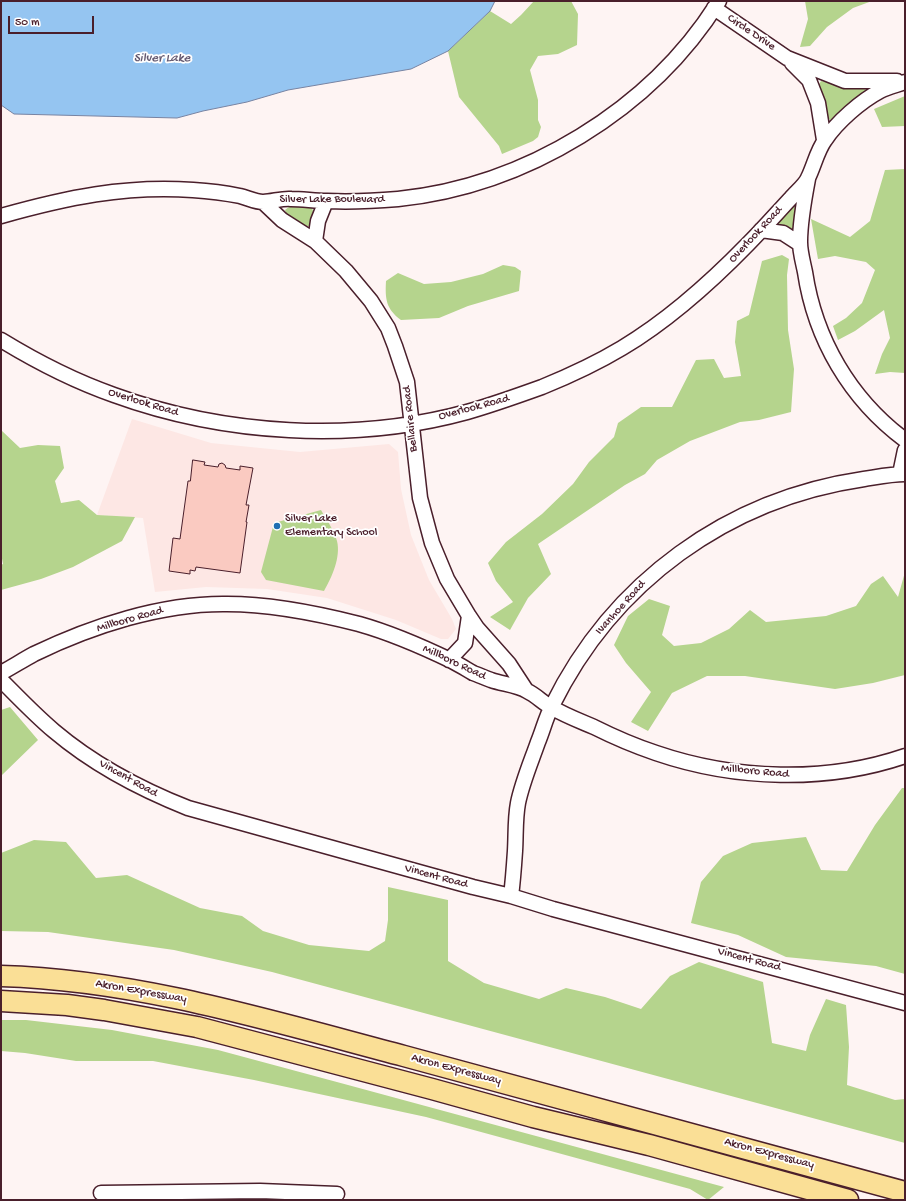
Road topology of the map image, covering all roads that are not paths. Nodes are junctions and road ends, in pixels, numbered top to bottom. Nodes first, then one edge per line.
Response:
1 (717, 5) edge
2 (787, 58) junction
3 (905, 82) edge
4 (851, 113) joint
5 (824, 140) junction
6 (808, 179) junction
7 (326, 201) junction
8 (263, 202) junction
9 (1, 216) edge
10 (761, 230) junction
11 (315, 241) junction
12 (800, 244) junction
13 (1, 340) edge
14 (412, 424) junction
15 (905, 440) edge
16 (905, 450) edge
17 (902, 474) edge
18 (469, 616) junction
19 (449, 660) junction
20 (1, 673) edge
21 (1, 680) edge
22 (526, 690) junction
23 (551, 708) junction
24 (905, 756) edge
25 (512, 896) junction
26 (1, 976) edge
27 (1, 1001) edge
28 (905, 1003) edge
29 (905, 1192) edge
30 (101, 1193) dead end
31 (337, 1194) dead end
32 (260, 1196) edge
33 (848, 1200) edge

1 - 2 street, Circle Drive
1 - 7 street, Silver Lake Boulevard
2 - 3 street, Circle Drive
2 - 5 street, Circle Drive
3 - 4 street, Circle Drive
4 - 5 street, Overlook Road
5 - 6 street, Overlook Road
6 - 10 street, Overlook Road
6 - 12 street
7 - 8 street, Silver Lake Boulevard
7 - 11 street
8 - 9 street, Silver Lake Boulevard
8 - 11 street, Bellaire Road
10 - 12 street
10 - 14 street, Overlook Road
11 - 14 street, Bellaire Road
12 - 15 street
13 - 14 street, Overlook Road
14 - 18 street, Bellaire Road
16 - 17 street, Ivanhoe Road
17 - 23 street, Ivanhoe Road
18 - 19 street
18 - 22 street, Bellaire Road
19 - 20 street, Millboro Road
19 - 22 street, Millboro Road
21 - 25 street, Vincent Road
22 - 23 street, Millboro Road
23 - 24 street, Millboro Road
23 - 25 street, Ivanhoe Road
25 - 28 street, Vincent Road
26 - 29 highway, Akron Expressway
27 - 33 highway, Akron Expressway
30 - 32 street
31 - 32 street

